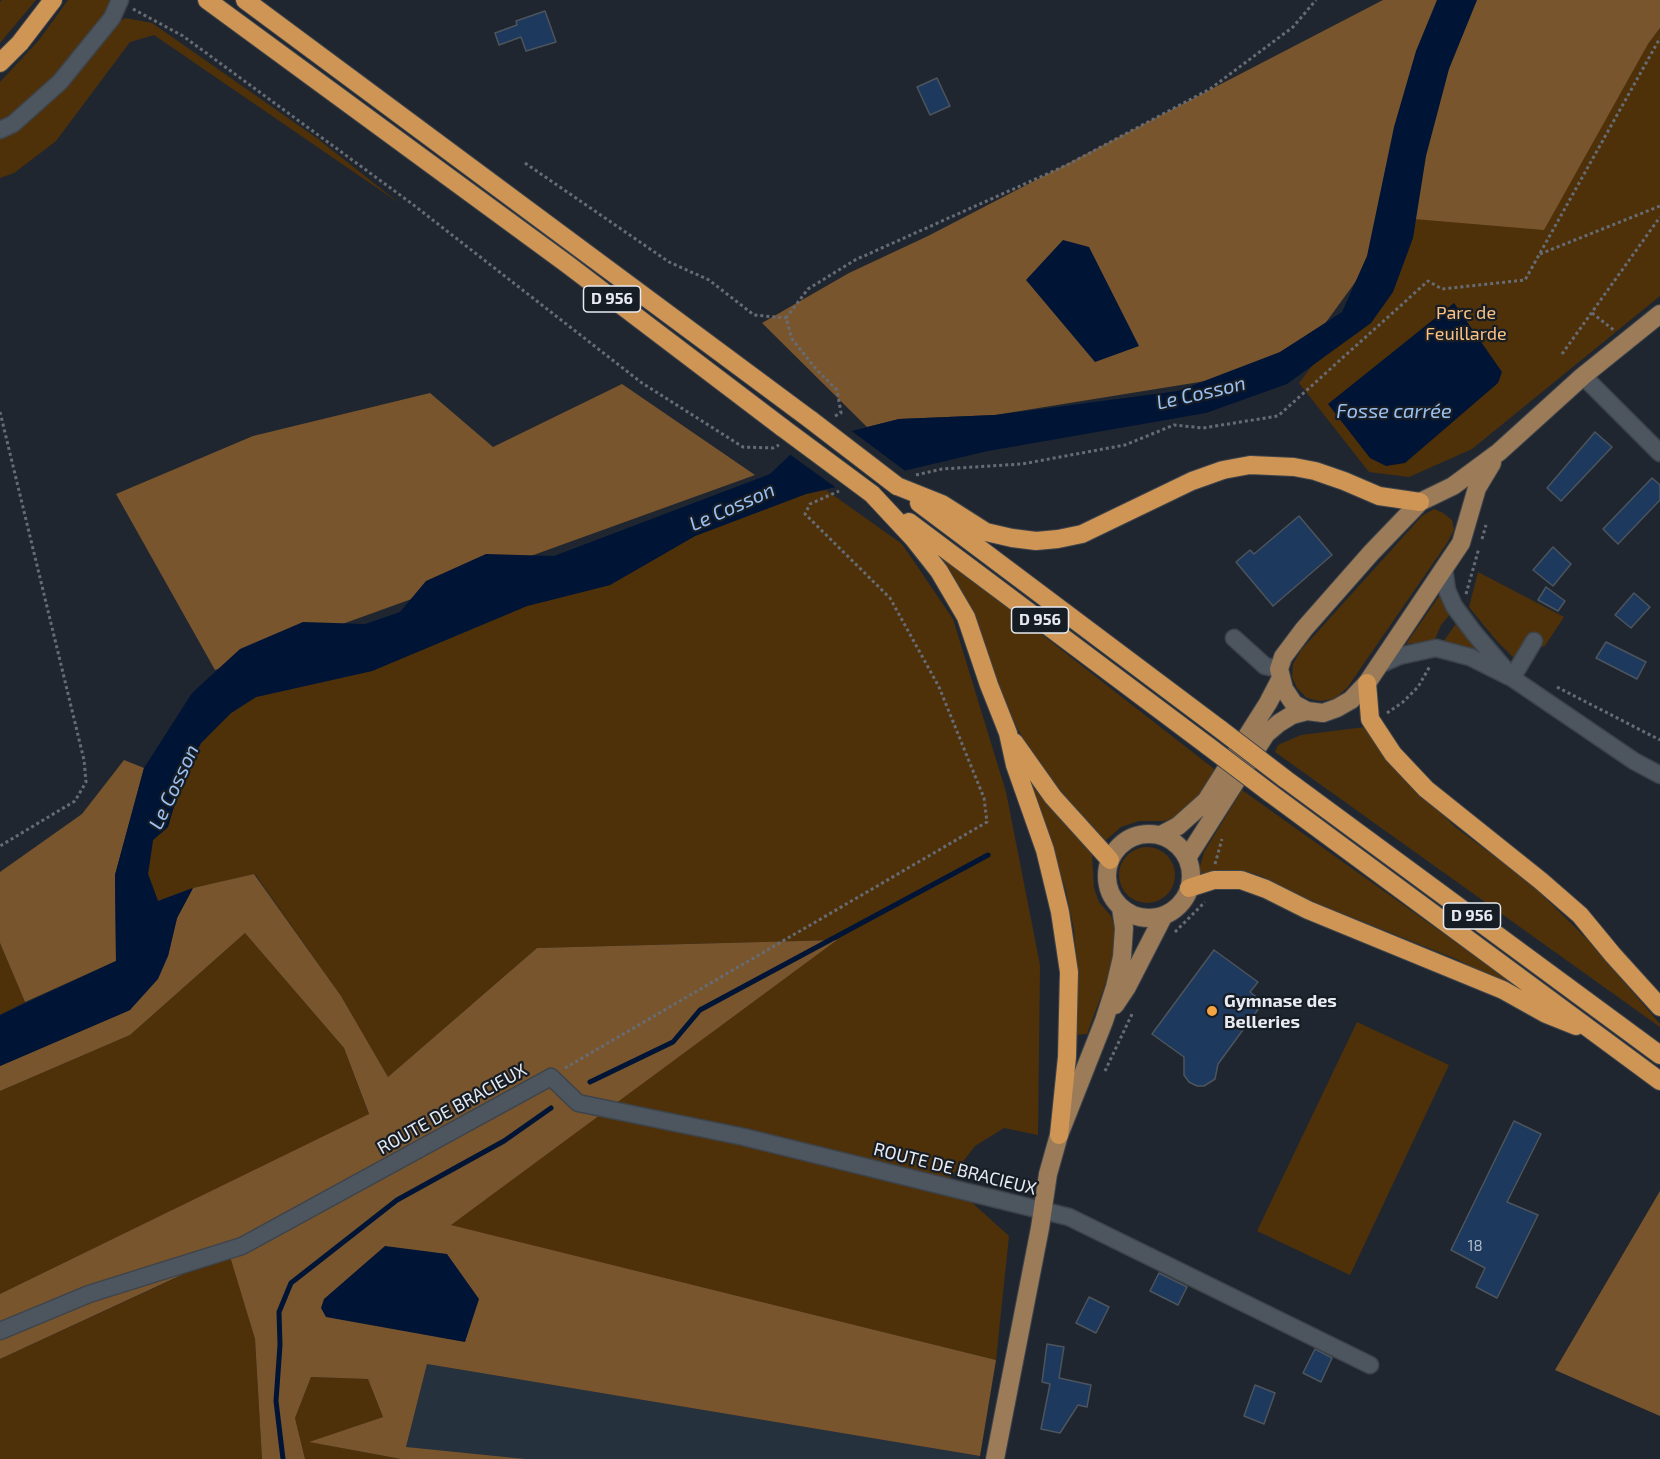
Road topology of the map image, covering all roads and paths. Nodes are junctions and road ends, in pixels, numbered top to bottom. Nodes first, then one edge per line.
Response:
1 (53, 0) edge
2 (207, 0) edge
3 (245, 0) edge
4 (1316, 0) edge
5 (120, 1) edge
6 (1660, 38) edge
7 (0, 63) edge
8 (0, 130) edge
9 (525, 163) dead end
10 (1660, 206) edge
11 (1660, 217) edge
12 (1539, 255) junction
13 (1593, 313) junction
14 (1660, 314) edge
15 (786, 318) junction
16 (1616, 332) dead end
17 (1562, 354) dead end
18 (1583, 376) junction
19 (0, 412) edge
20 (831, 418) dead end
21 (783, 436) junction
22 (1499, 452) junction
23 (1660, 453) edge
24 (902, 481) junction
25 (848, 489) dead end
26 (872, 494) junction
27 (1428, 499) junction
28 (1467, 521) junction
29 (1486, 522) dead end
30 (1444, 569) junction
31 (1458, 611) junction
32 (1234, 638) dead end
33 (1534, 641) dead end
34 (1436, 648) junction
35 (1379, 664) junction
36 (1280, 674) junction
37 (1512, 678) junction
38 (1367, 683) junction
39 (1555, 686) dead end
40 (1307, 711) junction
41 (1370, 719) junction
42 (1008, 733) junction
43 (1660, 740) edge
44 (1660, 776) edge
45 (1226, 830) dead end
46 (1161, 835) junction
47 (0, 846) edge
48 (1188, 858) junction
49 (1110, 860) junction
50 (1215, 880) junction
51 (1190, 888) junction
52 (1122, 908) junction
53 (1164, 915) junction
54 (1170, 942) dead end
55 (1137, 1004) dead end
56 (1660, 1007) edge
57 (1104, 1021) junction
58 (1600, 1036) junction
59 (1660, 1055) edge
60 (1105, 1071) dead end
61 (551, 1077) junction
62 (1660, 1081) edge
63 (1059, 1135) junction
64 (1041, 1211) junction
65 (0, 1331) edge
66 (1370, 1365) dead end
67 (994, 1459) edge

1 - 7 highway
2 - 21 highway, D 956
3 - 24 highway, D 956, bridge
4 - 15 path
5 - 8 street
5 - 21 path
6 - 12 path
9 - 15 path
10 - 12 path
11 - 13 path
12 - 24 path
13 - 16 path
13 - 17 path
14 - 18 main road
15 - 20 path
18 - 22 main road
18 - 23 street
19 - 47 path
21 - 26 highway, D 956, bridge
22 - 27 main road
22 - 28 main road
24 - 27 highway, D 956
24 - 59 highway, D 956, bridge
25 - 61 path
26 - 42 highway, D 956
26 - 58 highway, D 956, bridge
27 - 28 main road
27 - 36 main road
28 - 30 main road
29 - 31 path
30 - 31 street
30 - 35 main road
31 - 37 street
32 - 36 street
33 - 37 street
34 - 35 street
34 - 37 street
34 - 41 path
35 - 38 main road
36 - 40 main road
36 - 46 main road
37 - 44 street
38 - 40 main road
38 - 41 highway
39 - 43 path
40 - 48 main road
41 - 56 highway
42 - 49 highway, D 956
42 - 63 highway, D 956
45 - 50 path
46 - 48 main road
46 - 49 main road
48 - 51 main road
49 - 52 main road
50 - 51 highway, D 956
50 - 54 path
50 - 58 highway, D 956
51 - 53 main road
52 - 53 main road
52 - 57 main road
53 - 57 main road
55 - 60 path
57 - 63 main road
58 - 62 highway, D 956
61 - 64 street, ROUTE DE BRACIEUX
61 - 65 street, ROUTE DE BRACIEUX
63 - 64 main road
64 - 66 street, ROUTE DE BRACIEUX
64 - 67 main road

